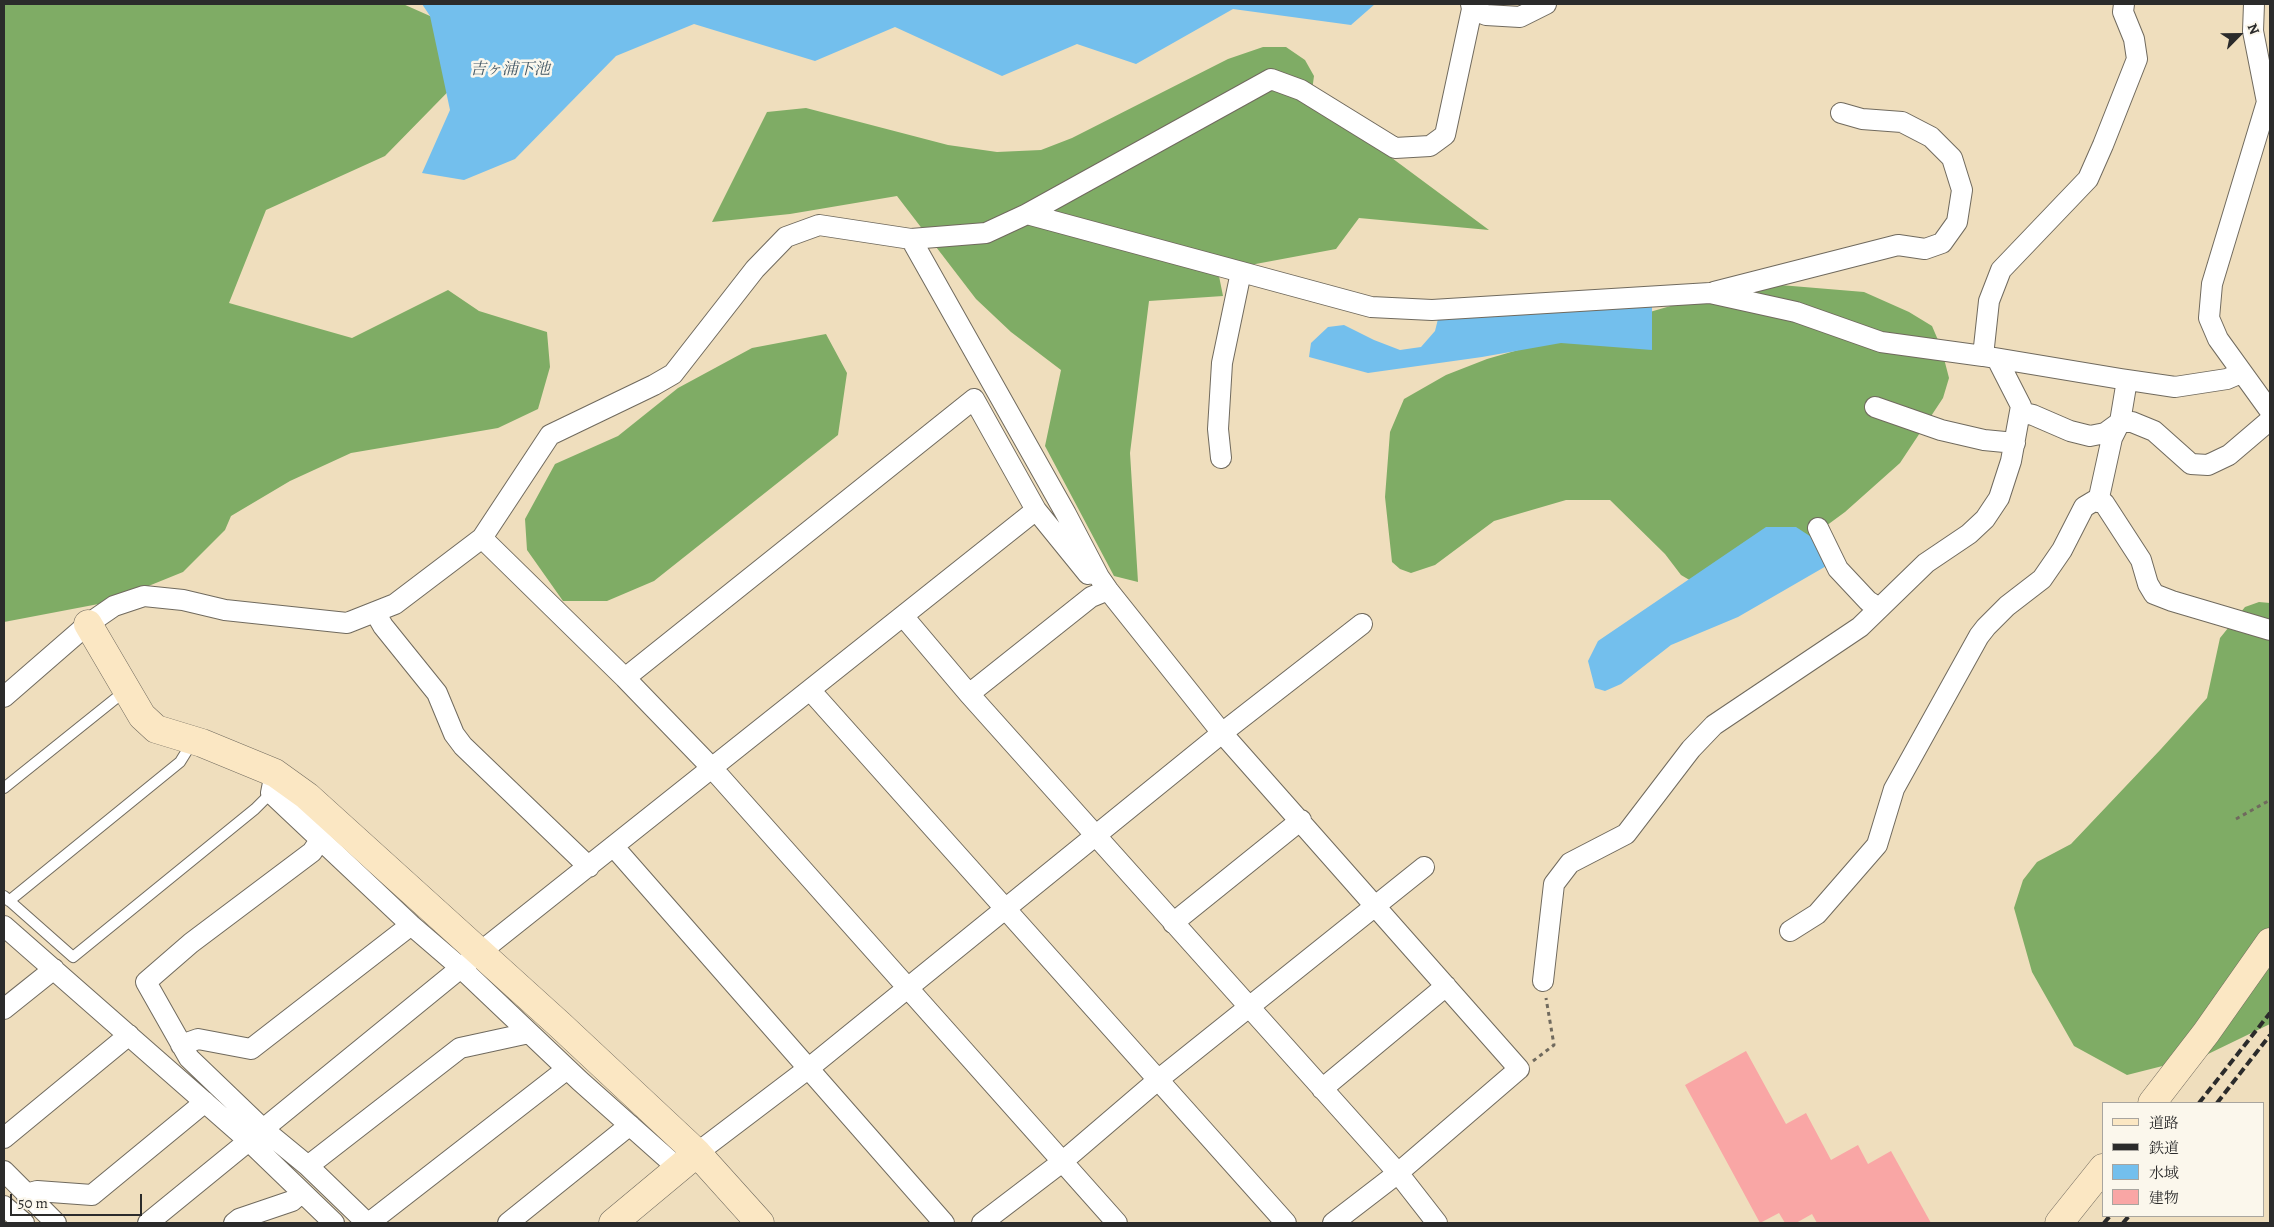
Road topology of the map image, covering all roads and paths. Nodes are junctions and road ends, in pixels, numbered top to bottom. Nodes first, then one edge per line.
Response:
1 (1546, 4) edge
2 (2124, 4) edge
3 (2254, 4) edge
4 (1472, 7) edge
5 (1841, 113) dead end
6 (1027, 214) junction
7 (911, 239) junction
8 (1241, 272) junction
9 (1710, 293) junction
10 (1990, 358) junction
11 (2241, 373) junction
12 (2128, 380) junction
13 (1875, 407) dead end
14 (2270, 411) edge
15 (2020, 412) junction
16 (2270, 420) edge
17 (2120, 422) junction
18 (2015, 443) junction
19 (1221, 458) dead end
20 (2098, 502) junction
21 (1036, 510) junction
22 (1818, 528) dead end
23 (482, 538) junction
24 (1103, 584) junction
25 (1879, 608) junction
26 (375, 612) junction
27 (903, 616) junction
28 (88, 624) junction
29 (1362, 624) dead end
30 (2270, 630) edge
31 (625, 678) junction
32 (810, 690) junction
33 (126, 691) junction
34 (969, 694) junction
35 (4, 697) edge
36 (1222, 732) junction
37 (193, 740) junction
38 (712, 768) junction
39 (273, 783) junction
40 (4, 788) edge
41 (2270, 800) edge
42 (2236, 819) dead end
43 (1300, 820) junction
44 (1095, 836) junction
45 (320, 840) junction
46 (614, 848) junction
47 (589, 867) junction
48 (1424, 867) dead end
49 (6, 899) edge
50 (1376, 907) junction
51 (1005, 910) junction
52 (1173, 923) junction
53 (411, 925) junction
54 (4, 926) edge
55 (1790, 931) dead end
56 (2270, 942) edge
57 (470, 961) junction
58 (54, 969) junction
59 (1543, 980) joint
60 (1446, 986) junction
61 (908, 988) junction
62 (1250, 1008) junction
63 (4, 1009) edge
64 (529, 1033) junction
65 (129, 1035) junction
66 (181, 1045) junction
67 (809, 1068) junction
68 (567, 1069) junction
69 (1519, 1069) junction
70 (1159, 1079) junction
71 (1322, 1089) junction
72 (205, 1102) junction
73 (2153, 1102) edge
74 (630, 1125) junction
75 (256, 1135) junction
76 (4, 1138) edge
77 (688, 1161) junction
78 (1062, 1162) junction
79 (308, 1166) junction
80 (2102, 1169) edge
81 (4, 1171) edge
82 (1398, 1173) junction
83 (302, 1192) junction
84 (26, 1194) junction
85 (4, 1206) edge
86 (761, 1221) edge
87 (615, 1222) edge
88 (24, 1223) edge
89 (56, 1223) edge
90 (148, 1223) edge
91 (234, 1223) edge
92 (334, 1223) edge
93 (368, 1223) edge
94 (508, 1223) edge
95 (944, 1223) edge
96 (982, 1223) edge
97 (1117, 1223) edge
98 (1286, 1223) edge
99 (1333, 1223) edge
100 (1437, 1223) edge
101 (2059, 1223) edge

1 - 4 street
2 - 10 street
3 - 11 street
4 - 6 street
5 - 9 street
6 - 7 street
6 - 8 street
7 - 23 street
7 - 24 street
8 - 9 street
8 - 19 street
9 - 10 street
10 - 12 street
10 - 15 street
11 - 12 street
11 - 14 street
12 - 17 street
13 - 18 street
15 - 17 street
15 - 18 street
16 - 17 street
17 - 20 street
18 - 25 street
20 - 30 street
20 - 55 street
21 - 24 street
21 - 27 street
21 - 31 street
22 - 25 street
23 - 26 street
23 - 31 street
24 - 34 street
24 - 36 street
25 - 59 street
26 - 28 street
26 - 47 street
27 - 32 street
27 - 34 street
28 - 33 street
28 - 35 street
29 - 36 street
31 - 38 street
32 - 38 street
32 - 51 street
33 - 37 street
33 - 40 lane
34 - 44 street
36 - 43 street
36 - 44 street
37 - 39 street
37 - 49 lane
38 - 46 street
38 - 61 street
39 - 45 street
39 - 49 lane
39 - 57 street
41 - 42 path
43 - 50 street
43 - 52 street
44 - 51 street
44 - 52 street
45 - 53 street
45 - 66 street
46 - 47 street
46 - 67 street
47 - 57 street
48 - 50 street
50 - 60 street
50 - 62 street
51 - 61 street
51 - 70 street
52 - 62 street
53 - 57 street
53 - 66 street
54 - 58 street
56 - 73 street
57 - 64 street
57 - 75 street
57 - 77 street
58 - 63 street
58 - 65 street
59 - 69 path
60 - 69 street
60 - 71 street
61 - 67 street
61 - 78 street
62 - 70 street
62 - 71 street
64 - 68 street
64 - 79 street
65 - 72 street
65 - 76 street
66 - 75 street
67 - 77 street
67 - 95 street
68 - 74 street
68 - 93 street
69 - 82 street
70 - 78 street
70 - 98 street
71 - 82 street
72 - 75 street
72 - 84 street
74 - 77 street
74 - 94 street
75 - 79 street
75 - 83 street
75 - 90 street
77 - 86 street
77 - 87 street
78 - 96 street
78 - 97 street
79 - 93 street
80 - 101 street
81 - 84 street
82 - 99 street
82 - 100 street
83 - 91 street
83 - 92 street
84 - 89 street
85 - 88 street

